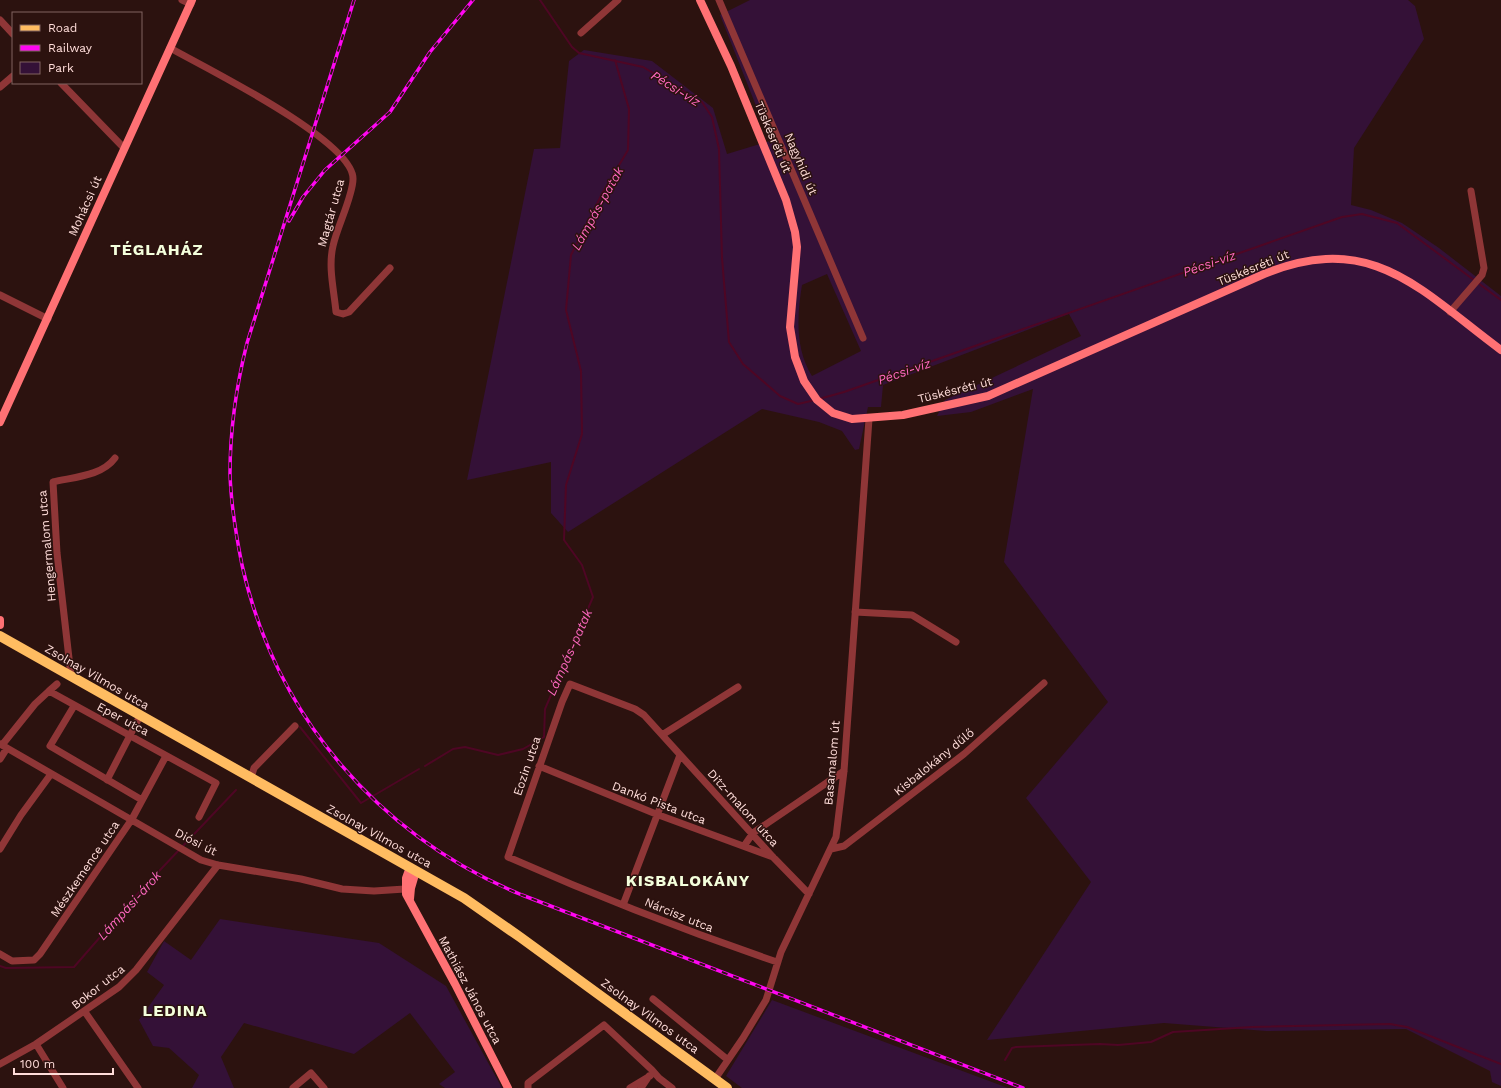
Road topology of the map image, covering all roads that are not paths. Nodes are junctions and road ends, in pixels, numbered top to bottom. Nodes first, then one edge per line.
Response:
1 (182, 0) edge
2 (618, 0) edge
3 (700, 0) edge
4 (719, 0) edge
5 (192, 2) edge
6 (0, 20) edge
7 (12, 33) edge
8 (581, 34) dead end
9 (170, 48) junction
10 (12, 77) edge
11 (62, 84) edge
12 (0, 87) edge
13 (124, 148) junction
14 (1471, 191) dead end
15 (390, 268) dead end
16 (0, 295) edge
17 (1450, 312) junction
18 (48, 319) junction
19 (863, 338) dead end
20 (1501, 350) edge
21 (869, 419) junction
22 (0, 422) edge
23 (115, 458) dead end
24 (856, 612) junction
25 (0, 620) edge
26 (0, 625) edge
27 (0, 636) edge
28 (956, 642) dead end
29 (71, 676) junction
30 (1044, 683) dead end
31 (57, 684) dead end
32 (570, 684) joint
33 (738, 687) dead end
34 (49, 691) junction
35 (74, 706) junction
36 (140, 716) junction
37 (295, 726) dead end
38 (130, 734) junction
39 (662, 735) junction
40 (3, 745) edge
41 (680, 755) junction
42 (166, 756) junction
43 (0, 759) edge
44 (539, 766) junction
45 (844, 771) junction
46 (51, 774) junction
47 (251, 778) junction
48 (106, 780) junction
49 (142, 800) junction
50 (656, 814) junction
51 (199, 817) dead end
52 (132, 819) junction
53 (753, 833) junction
54 (744, 846) junction
55 (0, 849) edge
56 (831, 849) junction
57 (508, 856) joint
58 (773, 857) junction
59 (218, 865) junction
60 (413, 869) junction
61 (405, 888) junction
62 (809, 894) junction
63 (411, 904) junction
64 (623, 904) junction
65 (0, 954) edge
66 (777, 962) junction
67 (653, 999) dead end
68 (85, 1012) junction
69 (36, 1044) junction
70 (728, 1060) junction
71 (0, 1064) edge
72 (651, 1073) junction
73 (715, 1079) junction
74 (63, 1088) edge
75 (138, 1088) edge
76 (293, 1088) edge
77 (324, 1088) edge
78 (508, 1088) edge
79 (528, 1088) edge
80 (630, 1088) edge
81 (641, 1088) edge
82 (672, 1088) edge
83 (727, 1088) edge

1 - 5 street
2 - 8 street
3 - 21 street, Tüskésréti út
4 - 19 street, Nagyhidi út
5 - 9 street, Mohácsi út
6 - 7 street
9 - 13 street, Mohácsi út
9 - 15 street, Magtár utca
10 - 12 street
11 - 13 street
13 - 18 street, Mohácsi út
14 - 17 street
16 - 18 street
17 - 20 street, Tüskésréti út
17 - 21 street, Tüskésréti út
18 - 22 street, Mohácsi út
21 - 24 street, Basamalom út
23 - 29 street, Hengermalom utca
24 - 28 street
24 - 45 street, Basamalom út
25 - 26 street
27 - 29 main road, Zsolnay Vilmos utca
29 - 36 main road, Zsolnay Vilmos utca
30 - 56 street, Kisbalokány dűlő
31 - 34 street
32 - 39 street, Ditz-malom utca
32 - 44 street, Eozin utca
33 - 39 street
34 - 35 street, Eper utca
34 - 40 street
35 - 38 street, Eper utca
35 - 48 street
36 - 38 street
36 - 47 main road, Zsolnay Vilmos utca
37 - 47 street
38 - 42 street, Eper utca
38 - 48 street
39 - 41 street, Ditz-malom utca
40 - 43 street
40 - 46 street, Diósi út
41 - 50 street
41 - 53 street, Ditz-malom utca
42 - 49 street, Mészkemence utca
42 - 51 street, Eper utca
44 - 50 street, Dankó Pista utca
44 - 57 street, Eozin utca
45 - 53 street
45 - 56 street, Basamalom út
46 - 52 street, Diósi út
46 - 55 street
47 - 60 main road, Zsolnay Vilmos utca
48 - 49 street
49 - 52 street, Mészkemence utca
50 - 54 street, Dankó Pista utca
50 - 64 street
52 - 59 street, Diósi út
52 - 65 street, Mészkemence utca
53 - 54 street
53 - 58 street, Ditz-malom utca
54 - 58 street, Dankó Pista utca
56 - 62 street, Basamalom út
57 - 64 street, Nárcisz utca
58 - 62 street, Ditz-malom utca
59 - 61 street, Diósi út
59 - 68 street, Bokor utca
60 - 61 street
60 - 63 street
60 - 73 main road, Zsolnay Vilmos utca
61 - 63 street, Mathiász János utca
62 - 66 street, Basamalom út
63 - 78 street, Mathiász János utca
64 - 66 street, Nárcisz utca
66 - 70 street, Basamalom út
67 - 70 street
68 - 69 street, Bokor utca
68 - 75 street
69 - 71 street, Bokor utca
69 - 74 street
70 - 73 street, Basamalom út
72 - 79 street
72 - 80 street
72 - 81 street
72 - 82 street
73 - 83 main road, Zsolnay Vilmos utca
76 - 77 street

